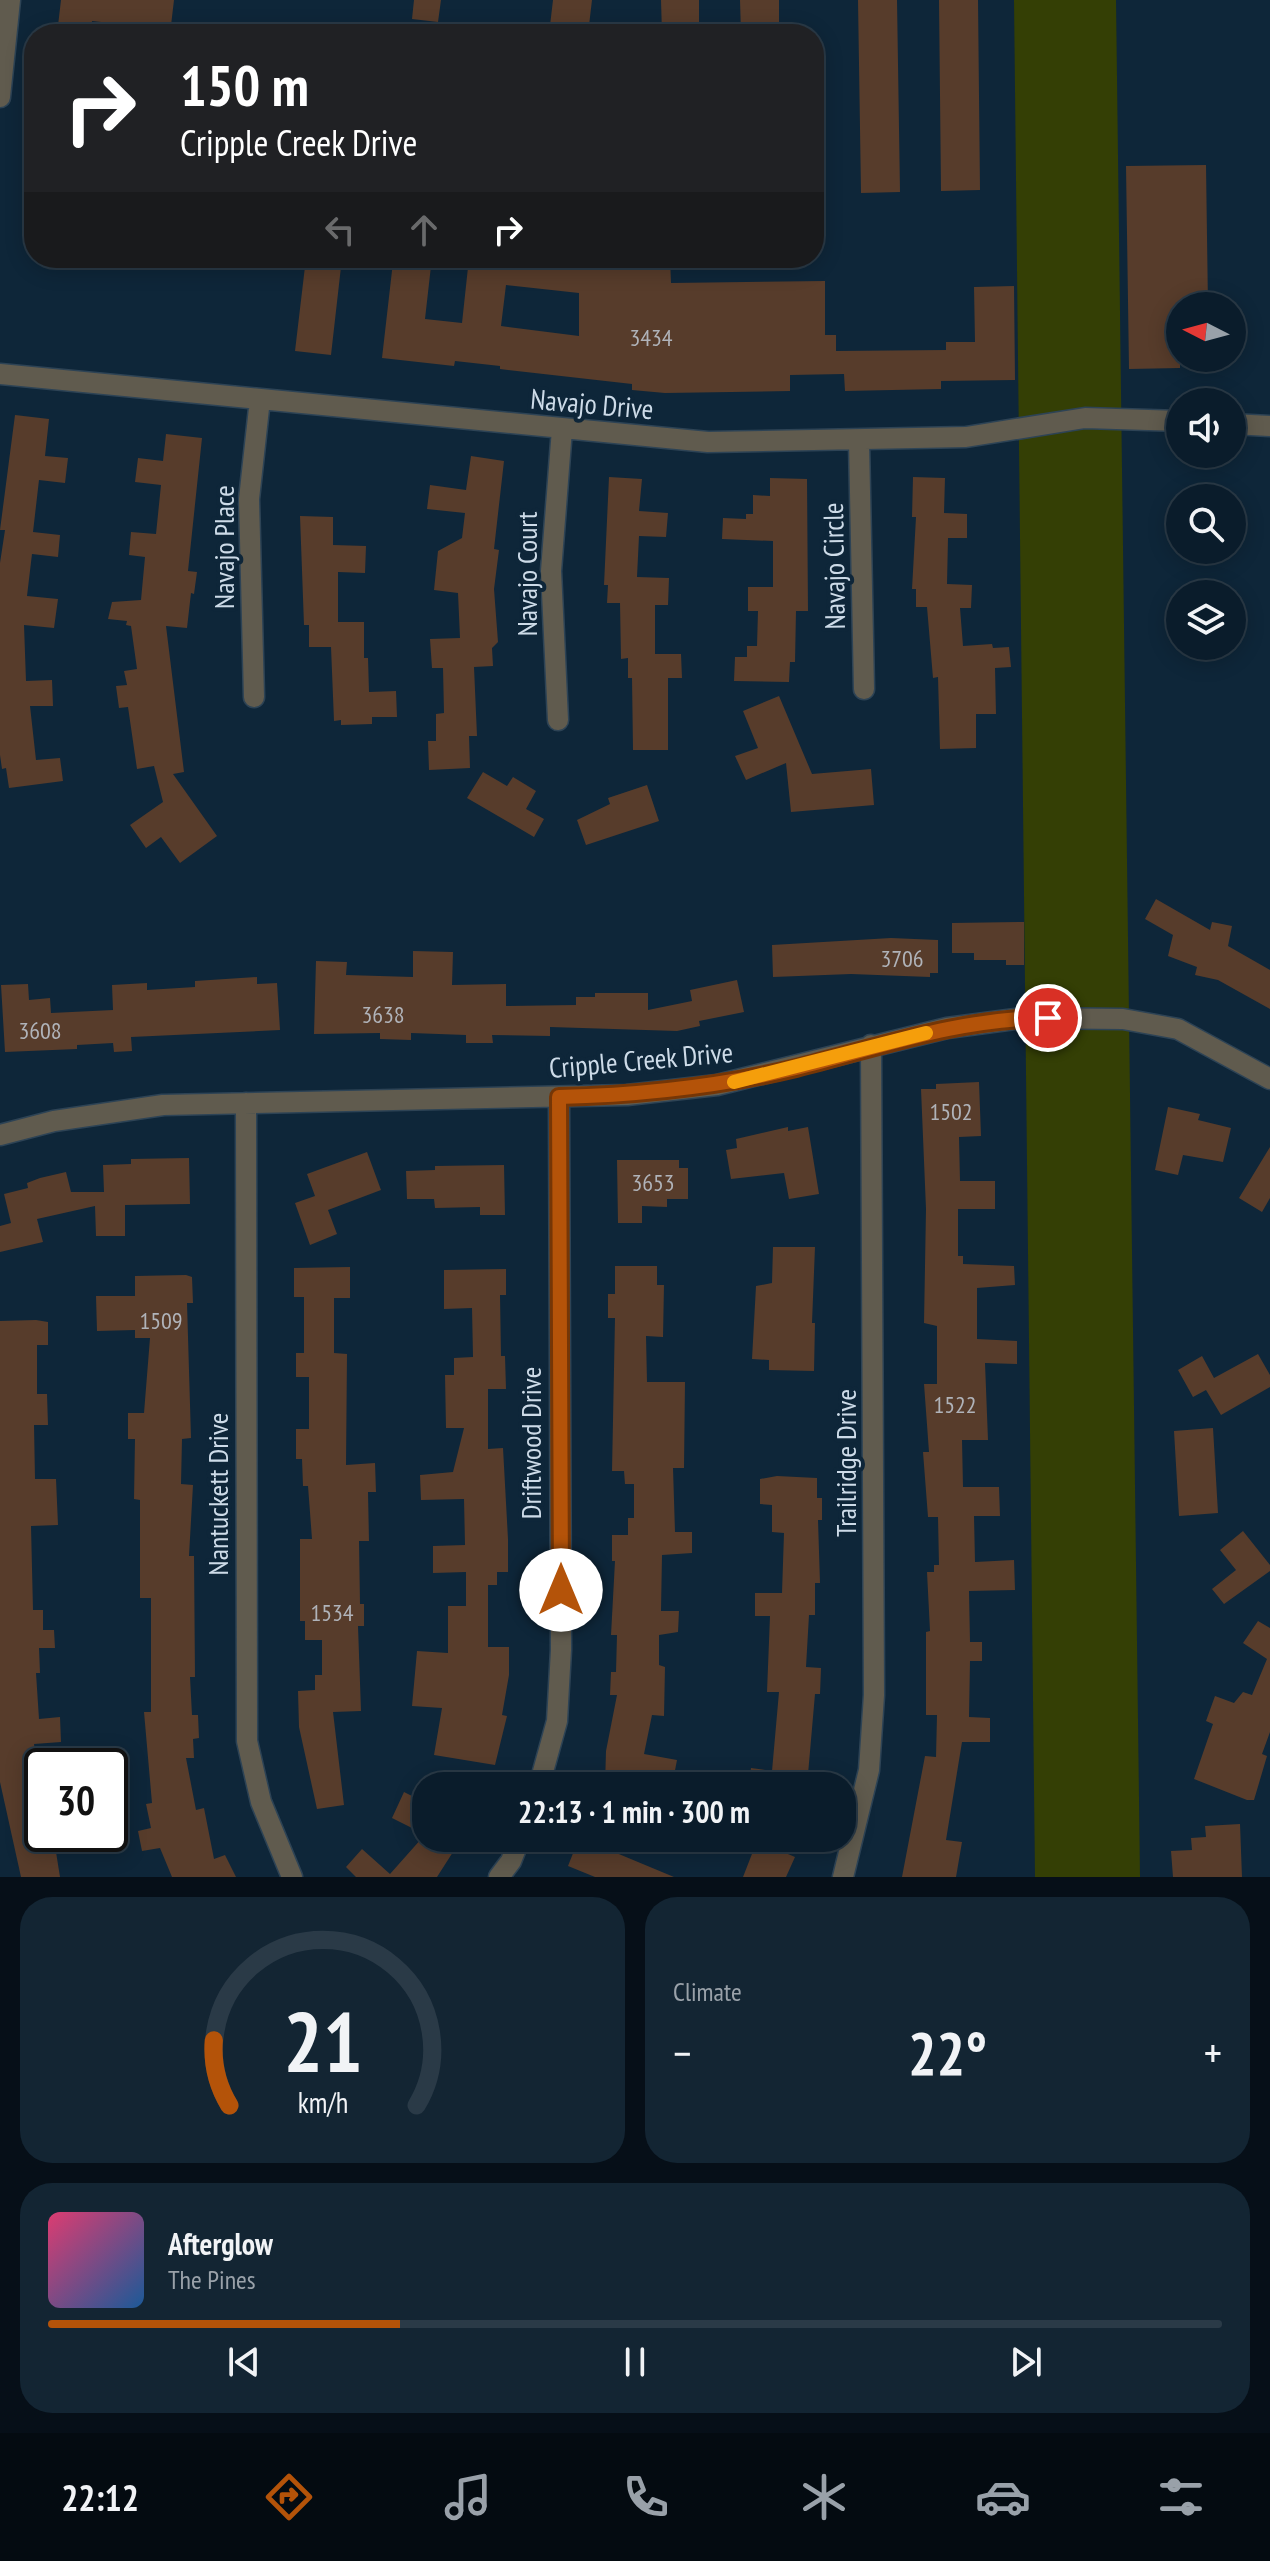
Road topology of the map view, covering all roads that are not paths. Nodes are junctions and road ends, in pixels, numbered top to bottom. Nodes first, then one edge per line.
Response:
1 (10, 0) edge
2 (0, 97) edge
3 (0, 374) edge
4 (260, 399) junction
5 (1166, 421) edge
6 (1246, 425) edge
7 (1270, 426) edge
8 (562, 429) junction
9 (859, 442) junction
10 (864, 689) dead end
11 (254, 697) dead end
12 (558, 720) dead end
13 (871, 1045) junction
14 (1270, 1079) edge
15 (559, 1097) junction
16 (246, 1103) junction
17 (0, 1135) edge
18 (543, 1772) edge
19 (515, 1852) edge
20 (292, 1877) edge
21 (499, 1877) edge
22 (843, 1877) edge

1 - 2 street
3 - 4 street, Navajo Drive
4 - 8 street, Navajo Drive
4 - 11 street, Navajo Place
5 - 9 street, Navajo Drive
6 - 7 street
8 - 9 street, Navajo Drive
8 - 12 street, Navajo Court
9 - 10 street, Navajo Circle
13 - 14 street, Cripple Creek Drive
13 - 15 street, Cripple Creek Drive
13 - 22 street, Trailridge Drive
15 - 16 street, Cripple Creek Drive
15 - 18 street, Driftwood Drive
16 - 17 street, Cripple Creek Drive
16 - 20 street, Nantuckett Drive
19 - 21 street

